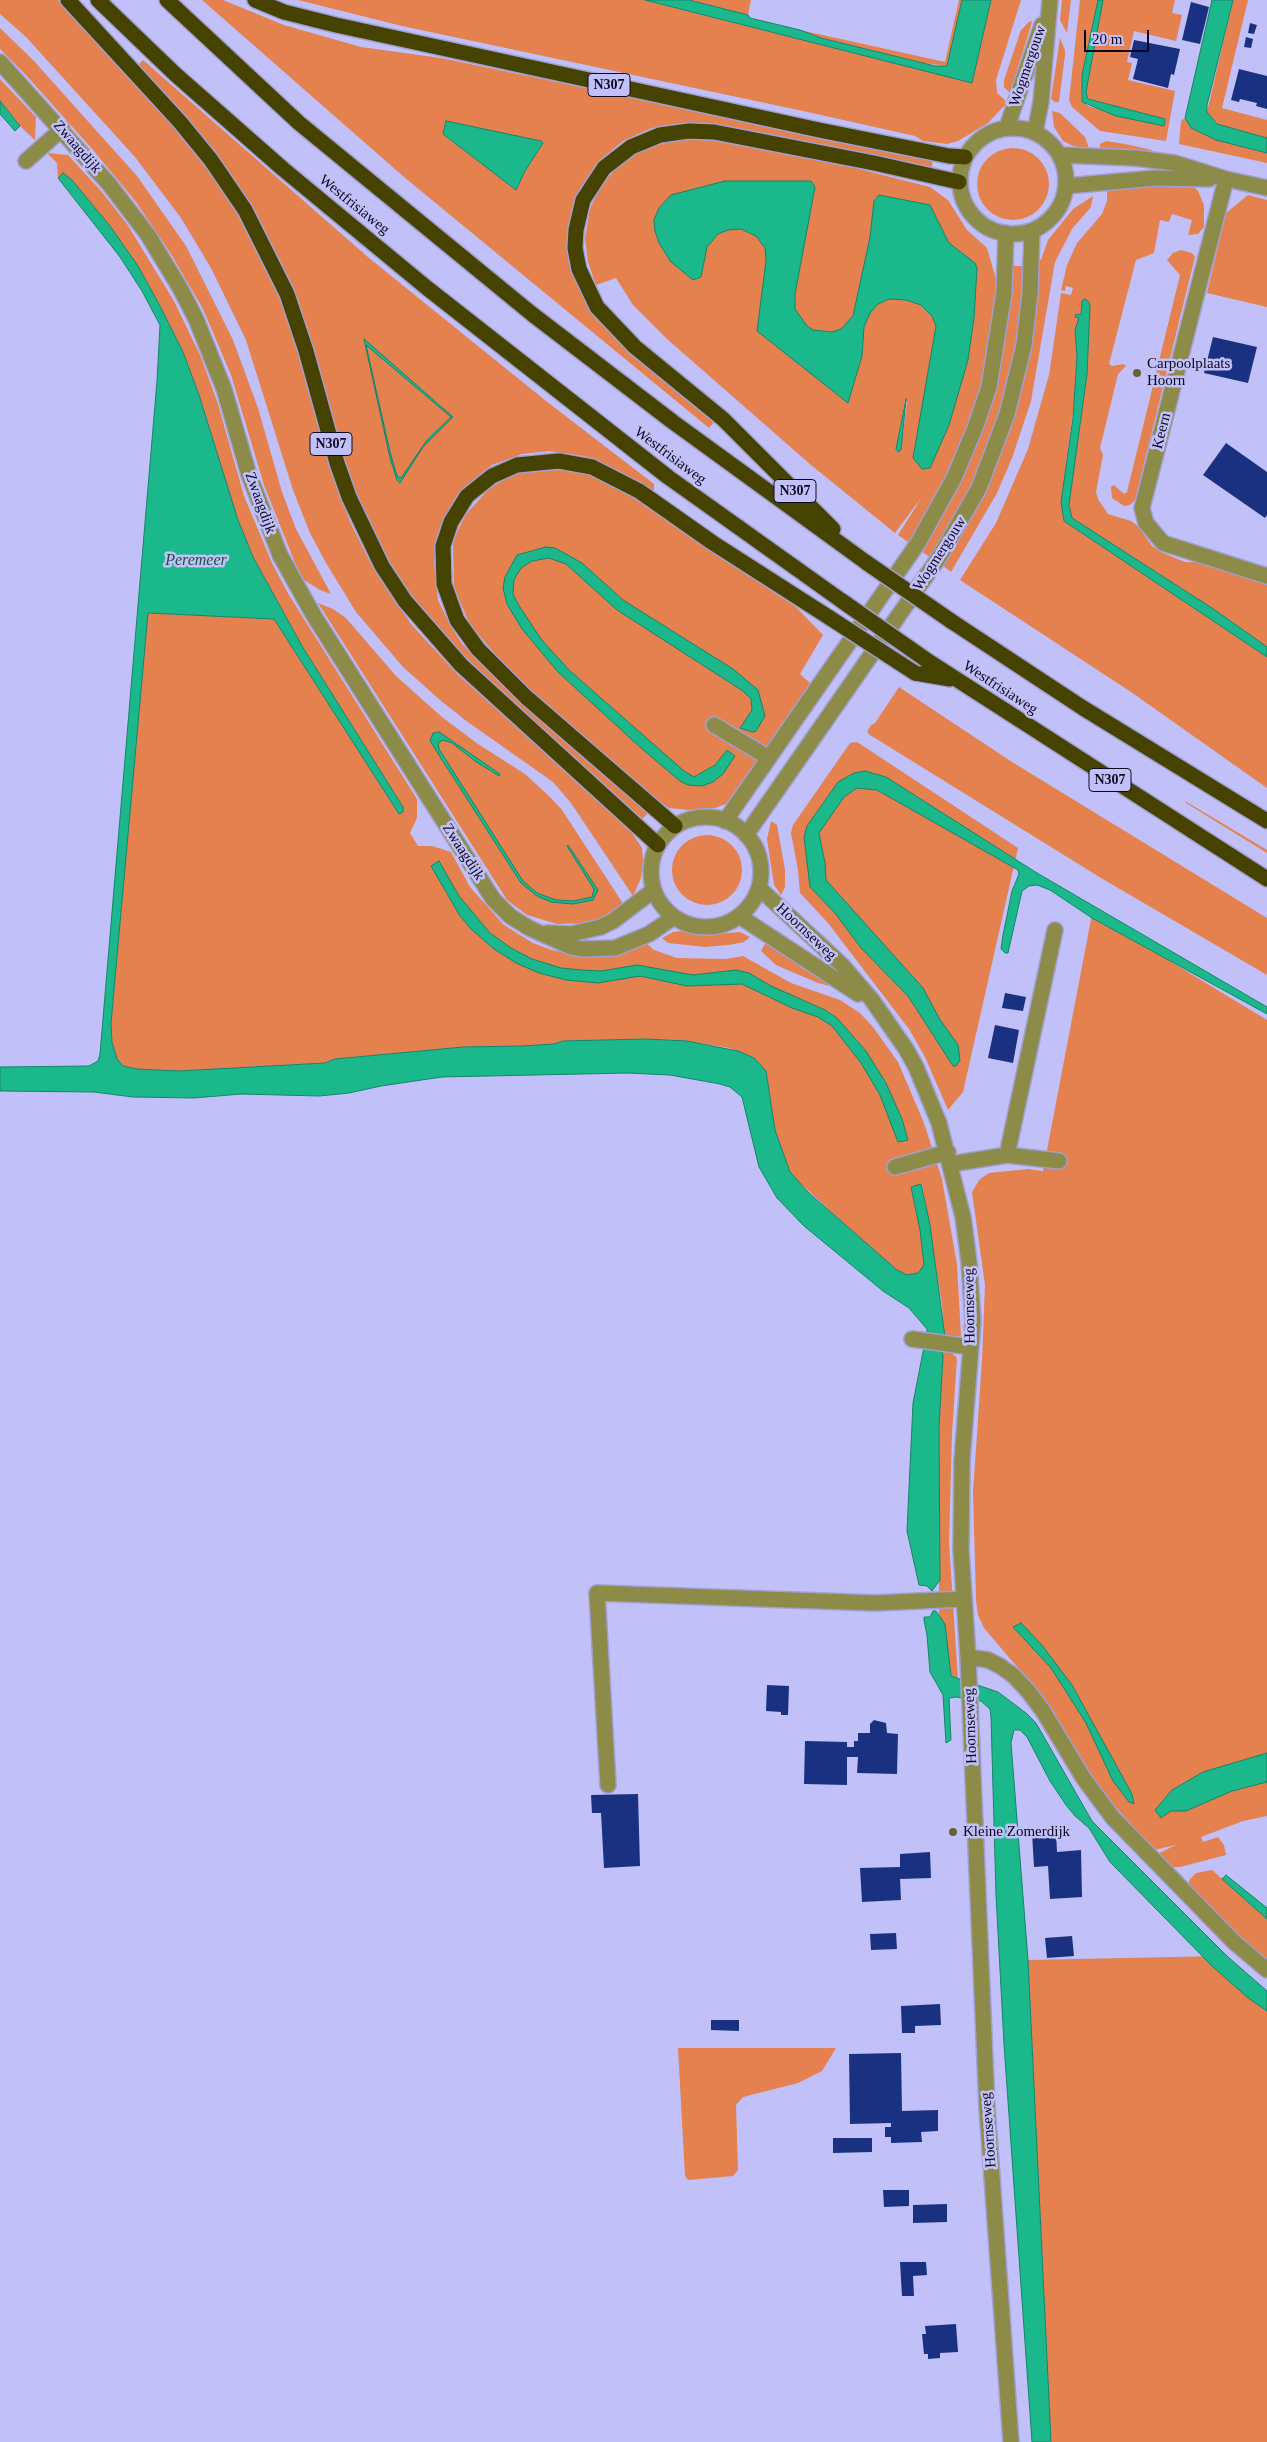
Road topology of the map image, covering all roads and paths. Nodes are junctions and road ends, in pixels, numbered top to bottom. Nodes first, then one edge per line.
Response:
1 (68, 0) edge
2 (98, 0) edge
3 (167, 0) edge
4 (255, 0) edge
5 (1049, 2) edge
6 (0, 62) edge
7 (1007, 127) junction
8 (62, 129) junction
9 (1036, 132) junction
10 (1060, 155) junction
11 (965, 157) junction
12 (26, 161) dead end
13 (1226, 179) junction
14 (959, 182) junction
15 (1066, 186) junction
16 (1267, 188) edge
17 (1032, 231) junction
18 (1006, 233) junction
19 (867, 563) junction
20 (1267, 576) edge
21 (954, 680) junction
22 (714, 725) dead end
23 (769, 758) junction
24 (726, 821) junction
25 (1267, 821) edge
26 (675, 826) junction
27 (746, 835) junction
28 (658, 845) junction
29 (1267, 879) edge
30 (759, 888) junction
31 (654, 890) junction
32 (739, 916) junction
33 (674, 917) junction
34 (1055, 930) dead end
35 (541, 933) junction
36 (890, 1024) junction
37 (1007, 1155) junction
38 (949, 1158) junction
39 (1059, 1161) dead end
40 (895, 1167) dead end
41 (919, 1340) dead end
42 (971, 1348) junction
43 (964, 1598) junction
44 (968, 1657) junction
45 (608, 1785) dead end
46 (1267, 1970) edge
47 (1011, 2442) edge

1 - 28 highway, N307
2 - 21 highway, Westfrisiaweg / N307, bridge
3 - 19 highway, Westfrisiaweg / N307
4 - 11 highway, N307
5 - 7 street, Wogmergouw
5 - 9 street, Wogmergouw
6 - 8 street, Zwaagdijk
7 - 9 street
7 - 11 street
8 - 12 street
8 - 35 street, Zwaagdijk
9 - 10 street
10 - 13 street
10 - 15 street
11 - 14 street
13 - 15 street
13 - 16 street
13 - 20 street, Keern
14 - 18 street
14 - 19 highway, N307
15 - 17 street
17 - 18 street
17 - 27 street, Wogmergouw
18 - 23 street, Wogmergouw
19 - 25 highway, Westfrisiaweg / N307, bridge
21 - 26 highway, N307, bridge
21 - 29 highway, Westfrisiaweg / N307
22 - 23 street
23 - 24 street, Wogmergouw
24 - 26 street
24 - 27 street
26 - 28 street
27 - 30 street
28 - 31 street
30 - 32 street
30 - 36 street, Hoornseweg
31 - 33 street
31 - 35 street, Zwaagdijk
32 - 33 street
32 - 36 street, Hoornseweg
33 - 35 street, Zwaagdijk
34 - 37 street
36 - 38 street, Hoornseweg
37 - 38 street
37 - 39 street
38 - 40 street
38 - 42 street, Hoornseweg
41 - 42 street
42 - 43 street, Hoornseweg
43 - 44 street, Hoornseweg
43 - 45 street
44 - 46 street
44 - 47 street, Hoornseweg

